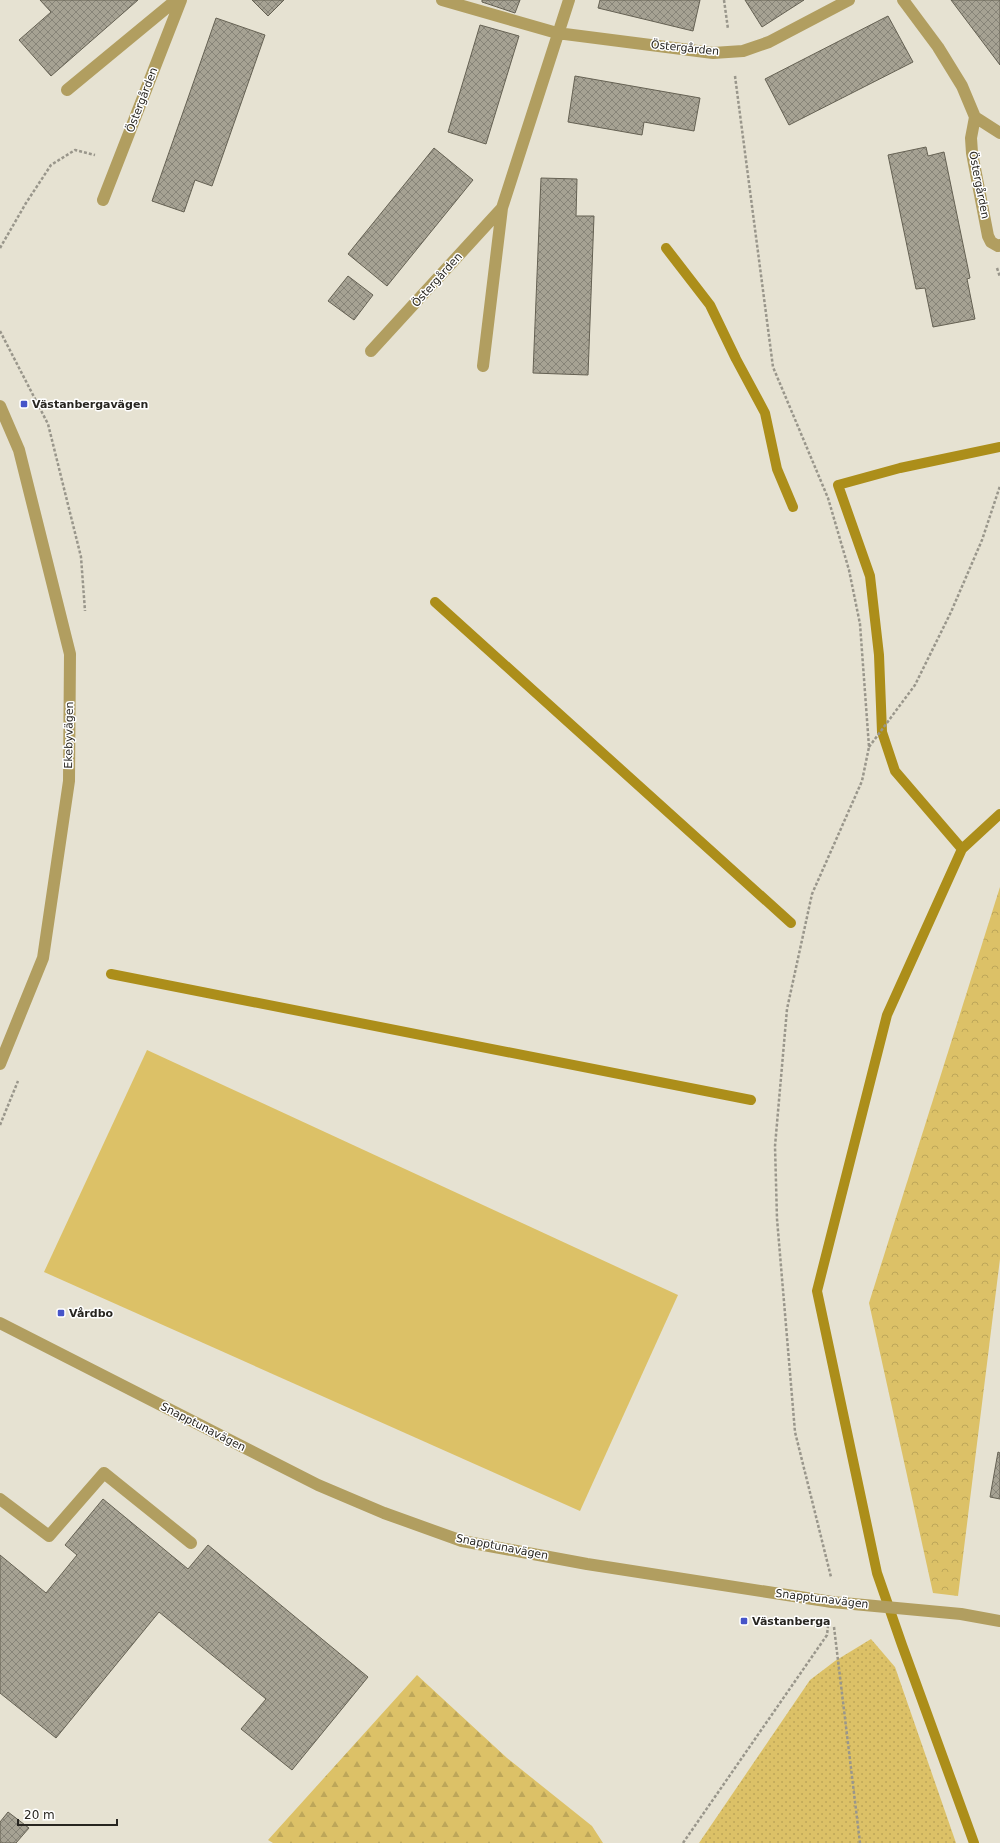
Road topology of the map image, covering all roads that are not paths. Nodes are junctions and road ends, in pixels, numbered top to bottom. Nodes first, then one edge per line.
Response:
1 (176, 0) edge
2 (181, 0) edge
3 (442, 0) edge
4 (569, 0) edge
5 (849, 0) edge
6 (903, 0) edge
7 (557, 33) junction
8 (67, 90) dead end
9 (975, 117) junction
10 (1000, 133) edge
11 (103, 200) dead end
12 (502, 208) junction
13 (1000, 245) edge
14 (371, 351) dead end
15 (483, 366) dead end
16 (0, 406) edge
17 (0, 1064) edge
18 (0, 1323) edge
19 (0, 1500) edge
20 (191, 1542) dead end
21 (1000, 1621) edge

1 - 8 street
2 - 11 street, Östergården
3 - 7 street, Östergården
4 - 7 street, Östergården
5 - 7 street, Östergården
6 - 9 street
7 - 12 street, Östergården
9 - 10 street
9 - 13 street, Östergården
12 - 14 street, Östergården
12 - 15 street, Östergården
16 - 17 street, Ekebyvägen
18 - 21 street, Snapptunavägen
19 - 20 street

